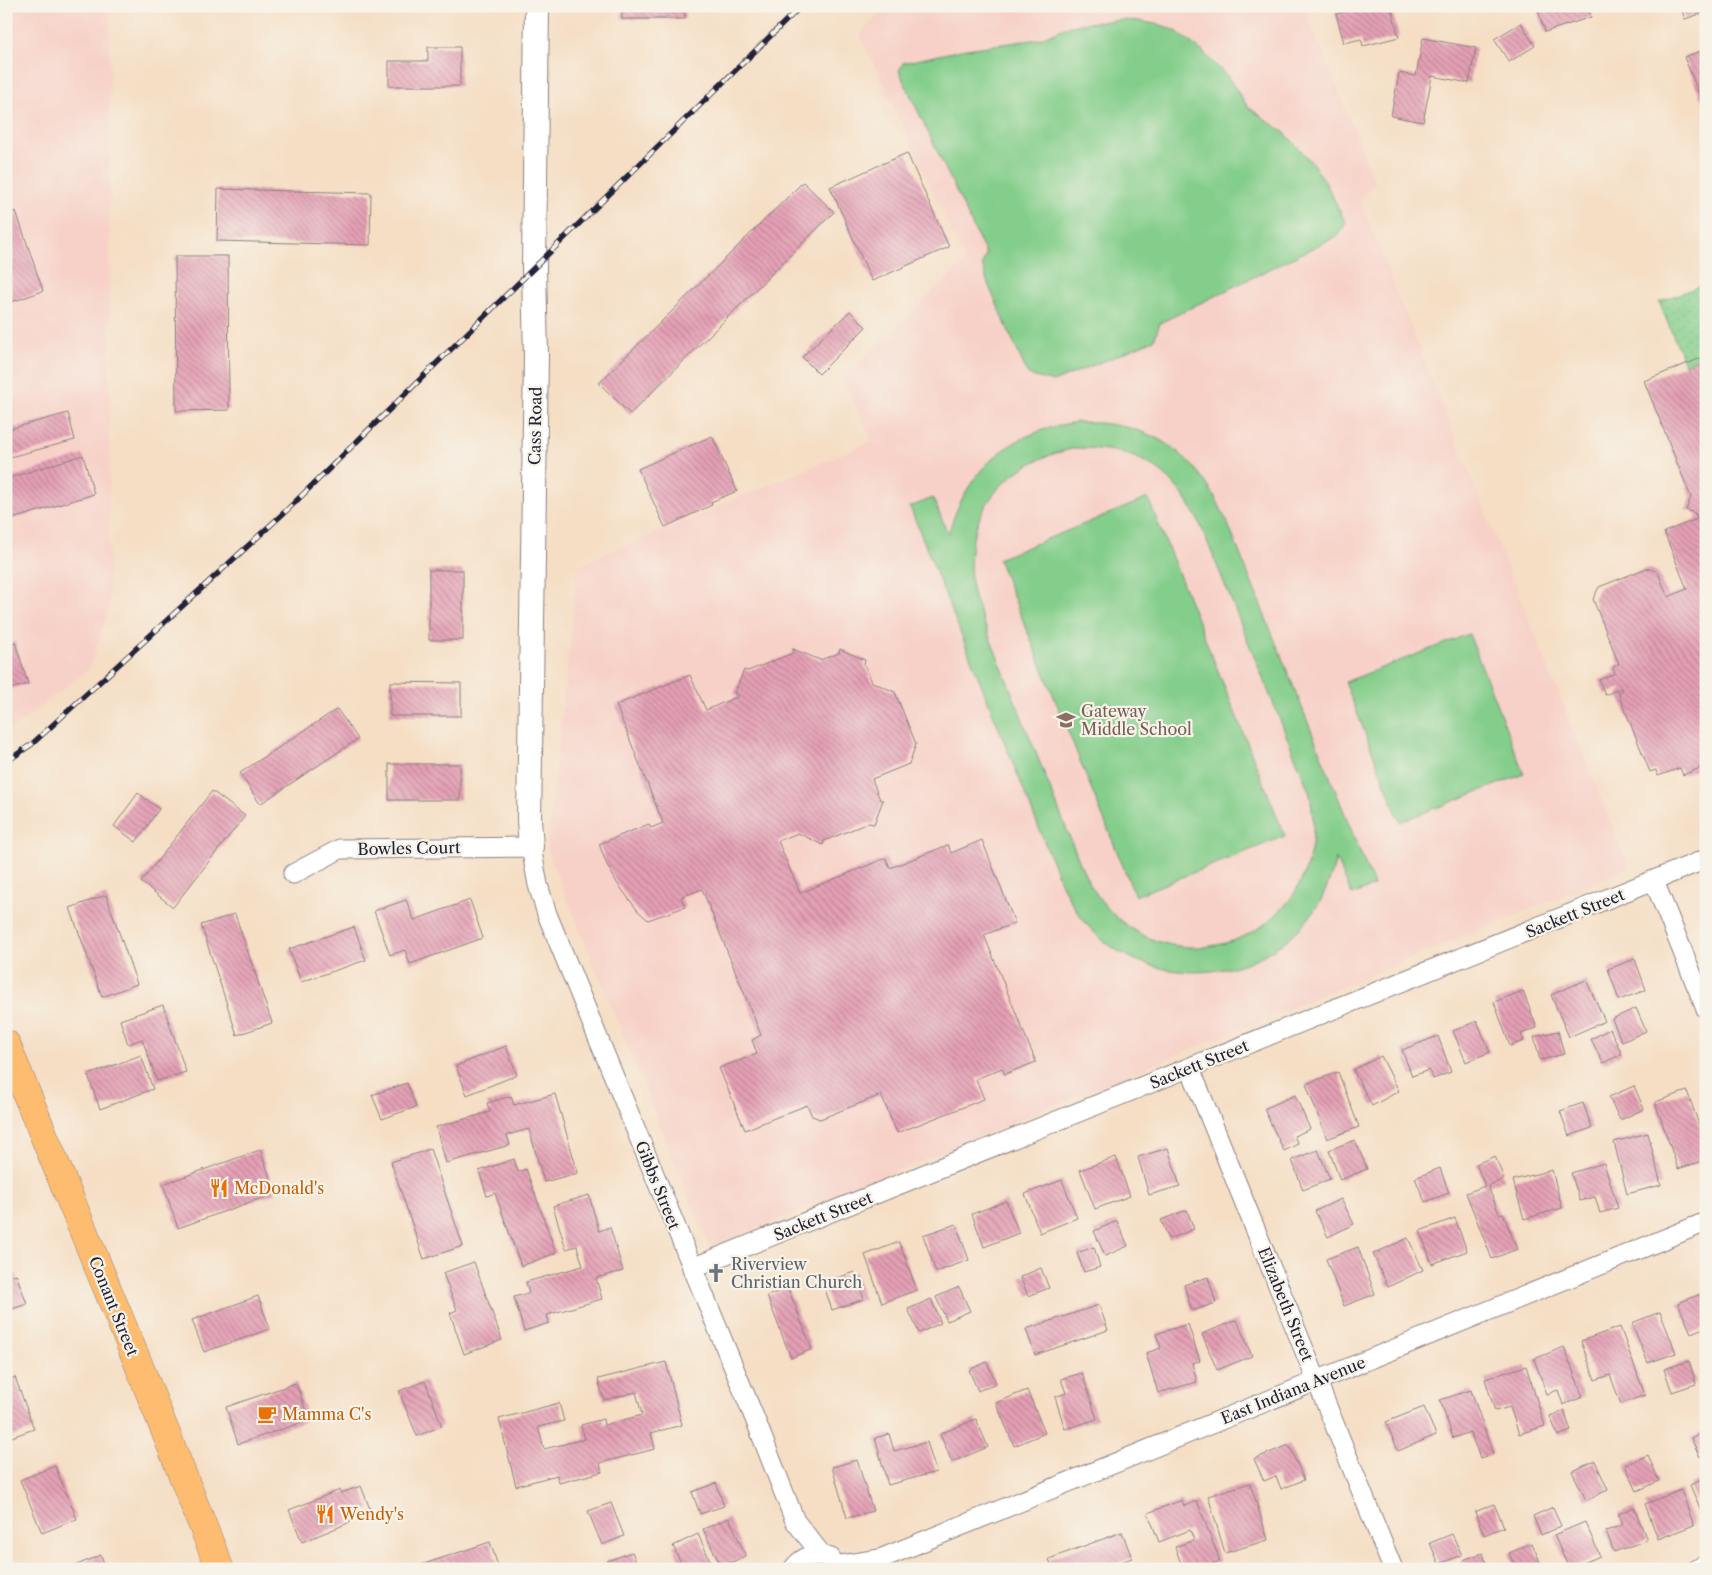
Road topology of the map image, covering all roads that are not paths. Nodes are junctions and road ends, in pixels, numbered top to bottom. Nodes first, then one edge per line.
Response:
1 (537, 6) edge
2 (531, 847) junction
3 (1706, 859) edge
4 (293, 874) dead end
5 (1654, 880) junction
6 (1706, 1008) edge
7 (6, 1044) edge
8 (1190, 1068) junction
9 (1706, 1222) edge
10 (692, 1268) junction
11 (1316, 1380) junction
12 (795, 1521) junction
13 (822, 1555) junction
14 (874, 1564) edge
15 (1706, 1565) edge
16 (795, 1566) edge
17 (842, 1567) edge
18 (220, 1569) edge
19 (1393, 1569) edge
20 (1697, 1569) edge

1 - 2 street, Cass Road
2 - 4 street, Bowles Court
2 - 10 street, Gibbs Street
3 - 5 street, Sackett Street
5 - 6 street
5 - 8 street, Sackett Street
7 - 18 main road, Conant Street
8 - 10 street, Sackett Street
8 - 11 street, Elizabeth Street
9 - 11 street, East Indiana Avenue
10 - 12 street, Gibbs Street
11 - 14 street, East Indiana Avenue
11 - 19 street, Elizabeth Street
12 - 13 street, Gibbs Street
12 - 16 street, Gibbs Street
13 - 16 street
13 - 17 street
14 - 17 street, East Indiana Avenue
15 - 20 street

